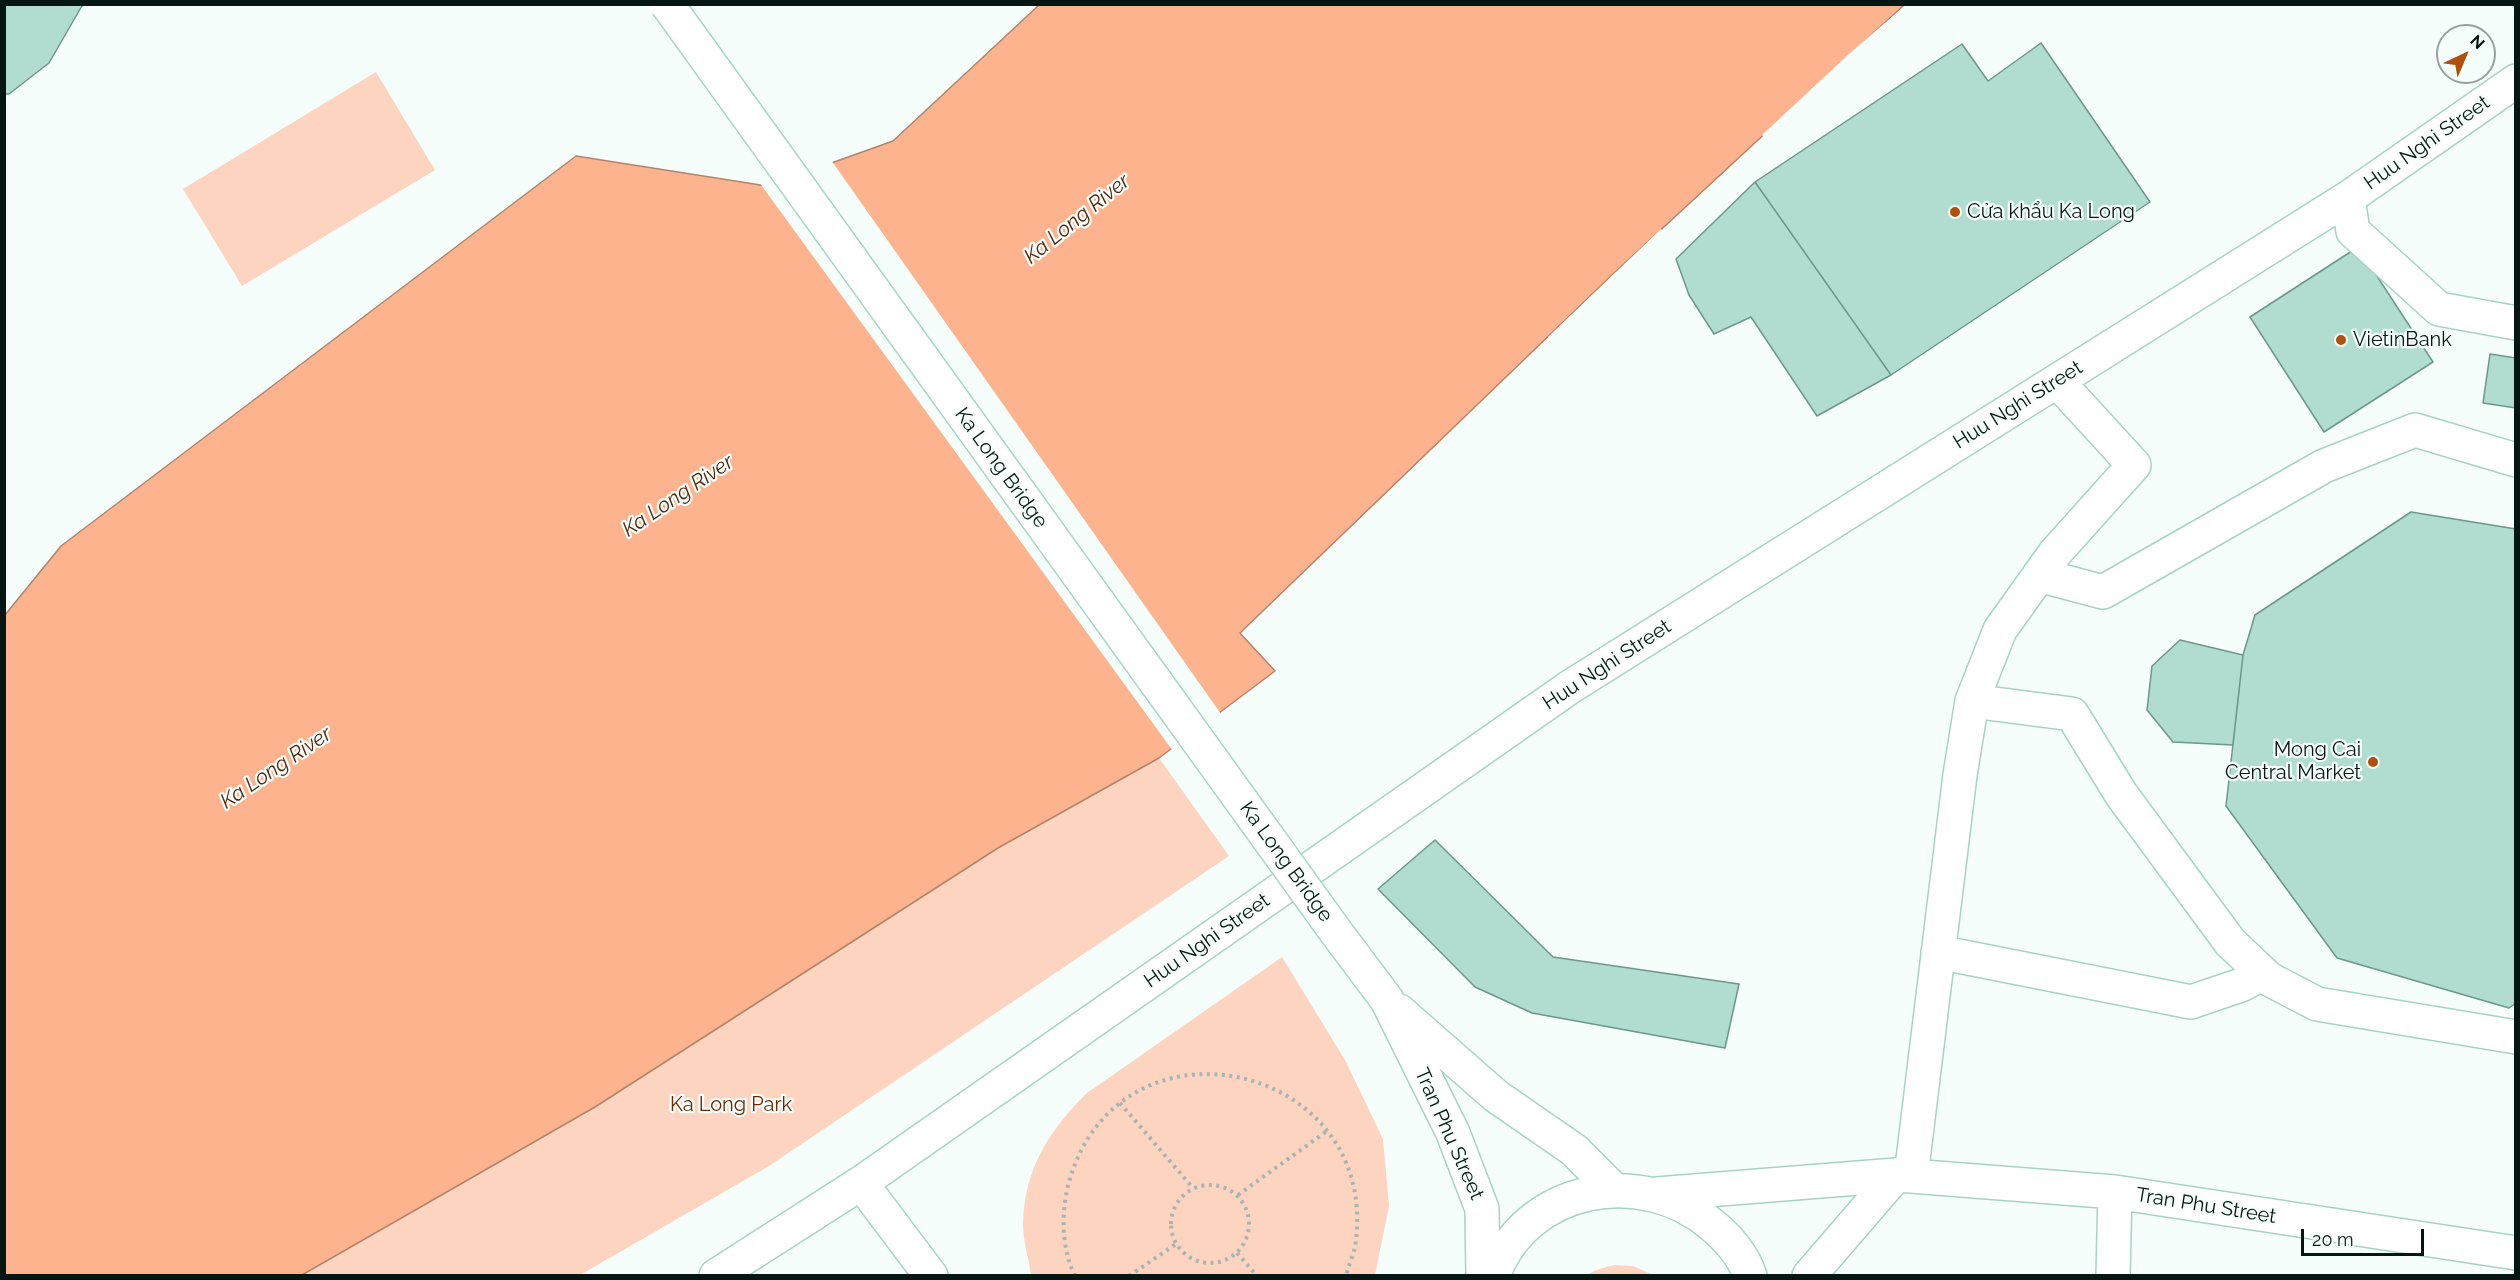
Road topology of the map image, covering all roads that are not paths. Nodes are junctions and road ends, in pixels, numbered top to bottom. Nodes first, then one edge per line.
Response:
1 (667, 4) edge
2 (2516, 81) edge
3 (2348, 198) junction
4 (2516, 323) edge
5 (2057, 381) junction
6 (2516, 460) edge
7 (2039, 575) junction
8 (1972, 701) junction
9 (1336, 932) joint
10 (1938, 952) junction
11 (2263, 973) junction
12 (1387, 1000) junction
13 (2516, 1037) edge
14 (1904, 1176) junction
15 (861, 1183) junction
16 (1613, 1189) junction
17 (2115, 1192) junction
18 (1657, 1194) junction
19 (2516, 1253) edge
20 (716, 1275) edge
21 (931, 1275) edge
22 (1483, 1275) edge
23 (1493, 1275) edge
24 (1750, 1275) edge
25 (1809, 1275) edge
26 (2113, 1275) edge

1 - 9 street, Ka Long Bridge, bridge
2 - 3 street, Huu Nghi Street
3 - 4 street
3 - 5 street, Huu Nghi Street
5 - 7 street
5 - 15 street, Huu Nghi Street
6 - 7 street
7 - 8 street
8 - 10 street
8 - 11 street
9 - 12 street, Tran Phu Street
10 - 11 street
10 - 14 street
11 - 13 street
12 - 16 street, Tran Phu Street
12 - 22 street, Tran Phu Street
14 - 17 street, Tran Phu Street
14 - 18 street, Tran Phu Street
14 - 25 street
15 - 20 street, Huu Nghi Street
15 - 21 street
16 - 18 street
16 - 23 street
17 - 19 street, Tran Phu Street
17 - 26 street
18 - 24 street

